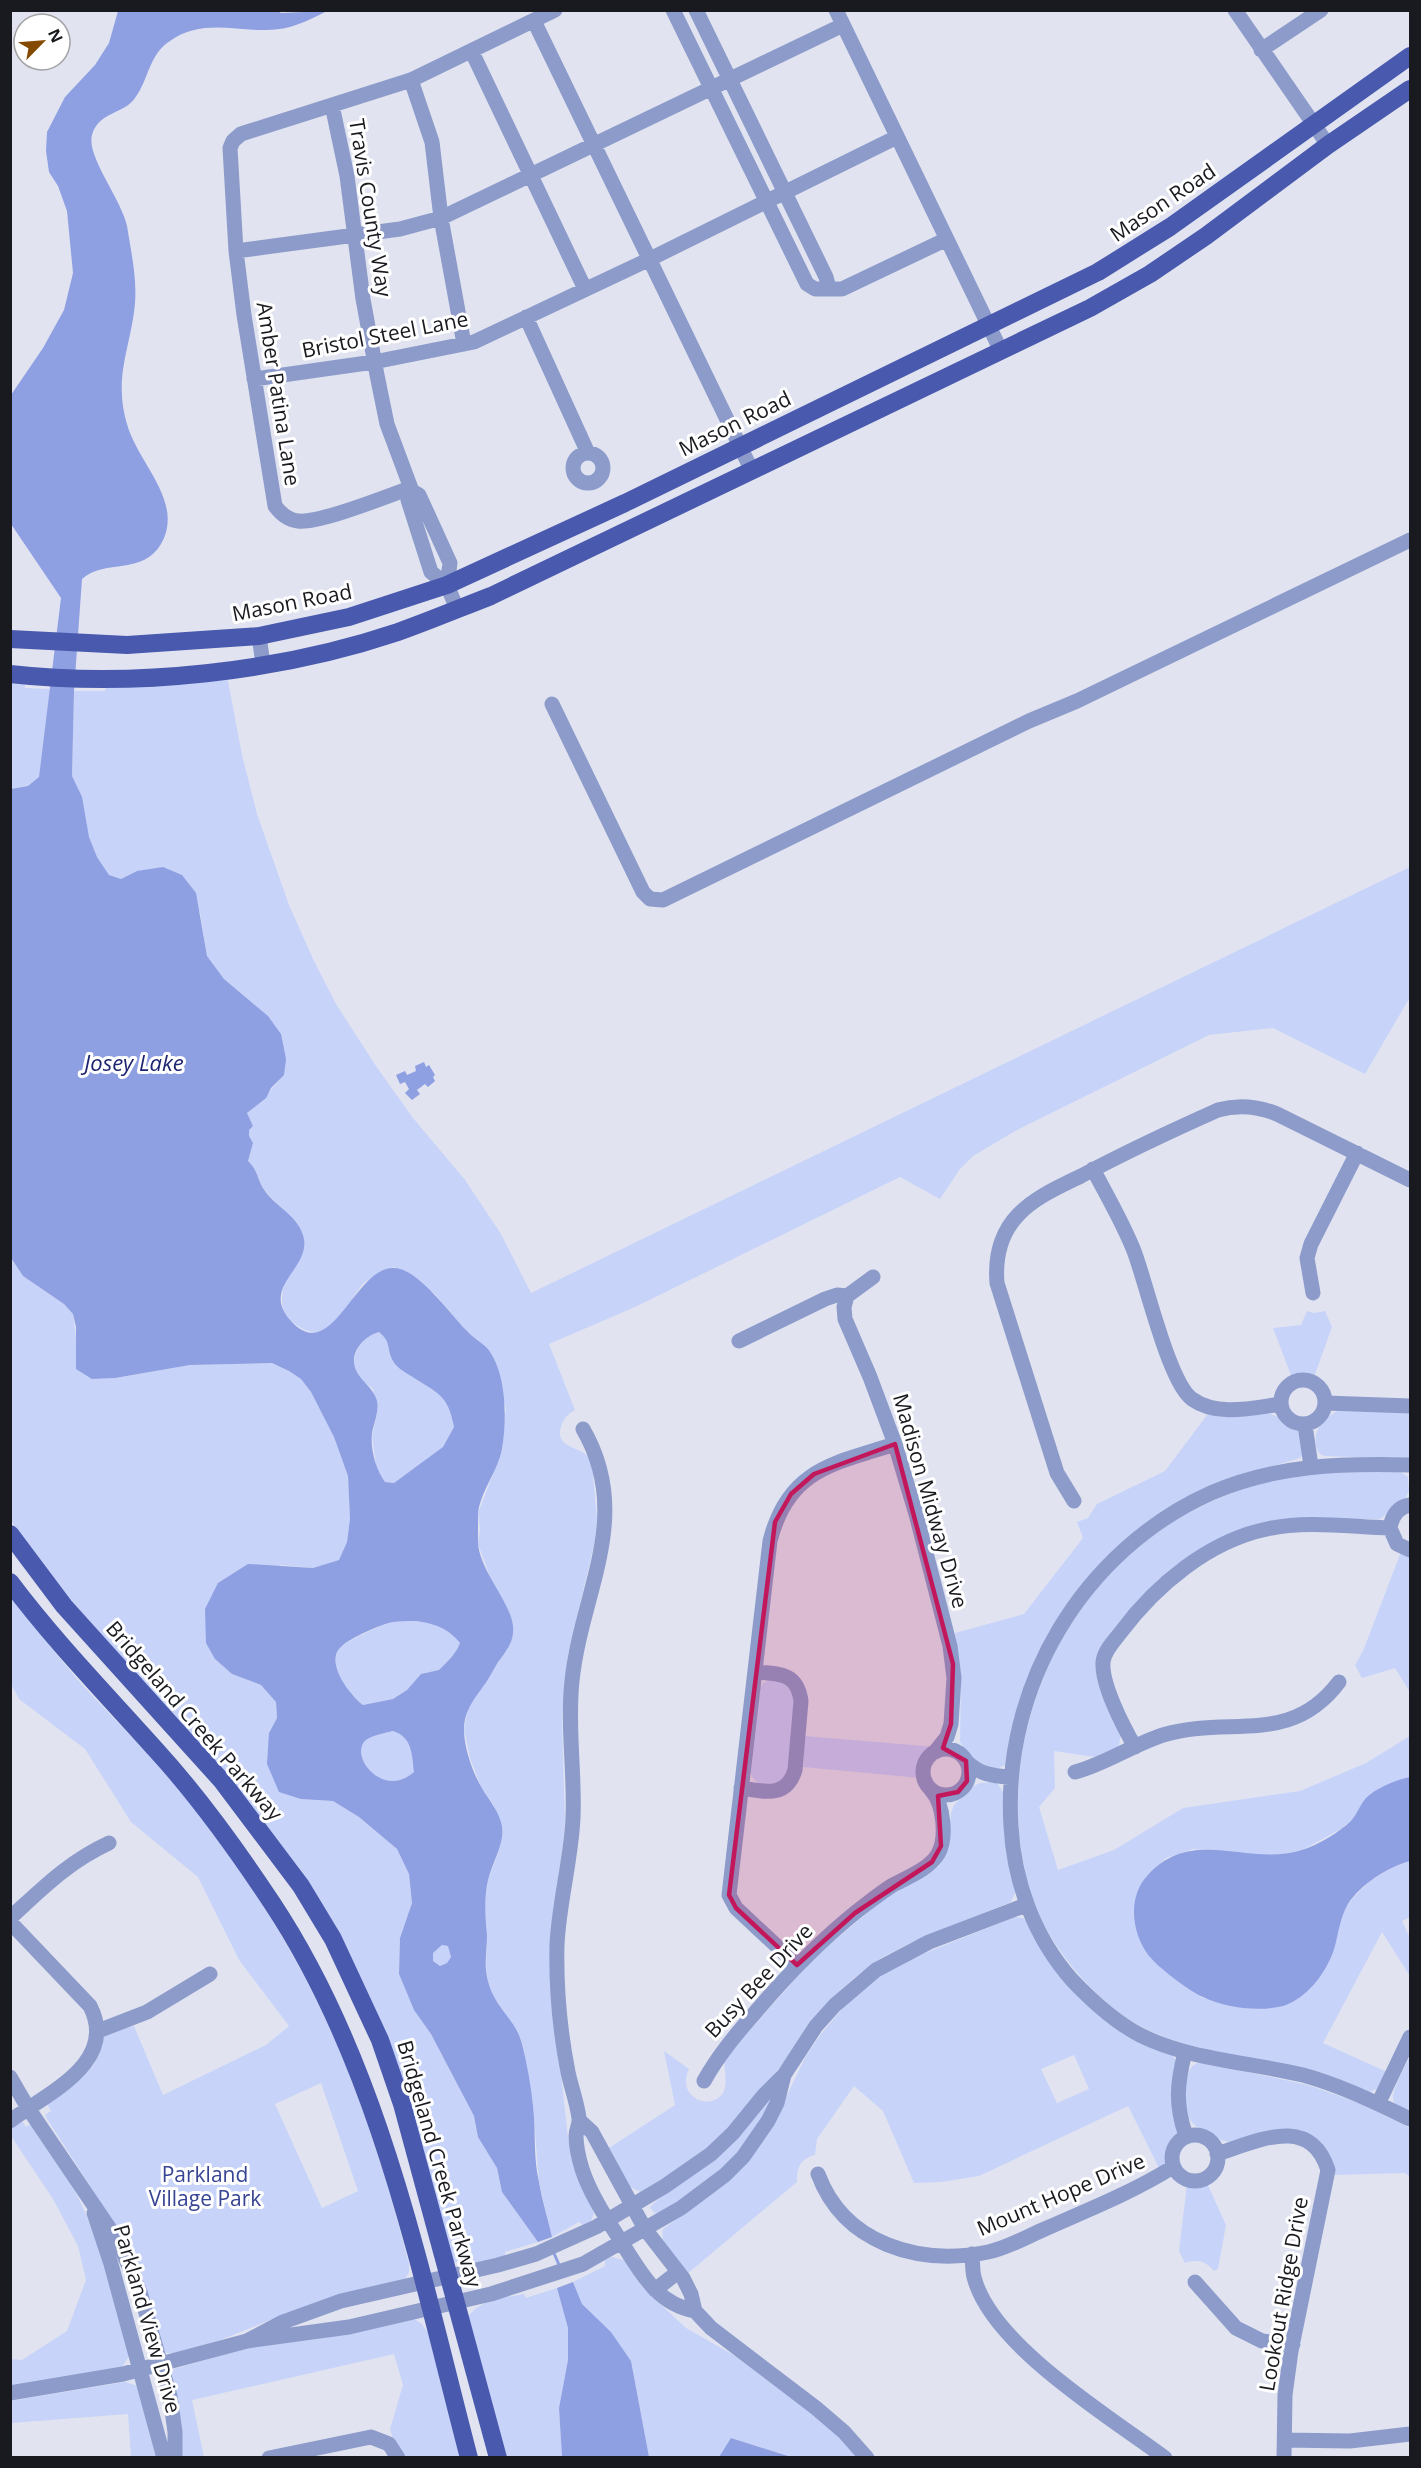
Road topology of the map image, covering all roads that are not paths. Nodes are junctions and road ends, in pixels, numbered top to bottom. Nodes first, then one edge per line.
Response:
1 (555, 10) edge
2 (673, 10) edge
3 (696, 10) edge
4 (836, 10) edge
5 (1235, 10) edge
6 (1321, 10) edge
7 (534, 21) junction
8 (843, 25) junction
9 (1261, 50) junction
10 (472, 52) junction
11 (1410, 56) edge
12 (411, 80) junction
13 (730, 81) junction
14 (1410, 89) edge
15 (711, 90) junction
16 (332, 105) junction
17 (1313, 124) junction
18 (897, 136) junction
19 (594, 145) junction
20 (1328, 145) junction
21 (531, 176) junction
22 (784, 193) junction
23 (767, 202) junction
24 (441, 218) junction
25 (354, 237) junction
26 (947, 239) junction
27 (236, 251) junction
28 (650, 259) junction
29 (829, 288) junction
30 (585, 289) junction
31 (526, 317) junction
32 (988, 325) junction
33 (464, 345) junction
34 (1001, 351) junction
35 (374, 362) junction
36 (254, 379) junction
37 (741, 446) junction
38 (588, 453) dead end
39 (752, 471) junction
40 (411, 490) junction
41 (1410, 540) edge
42 (447, 585) junction
43 (457, 609) junction
44 (259, 636) junction
45 (10, 639) edge
46 (263, 664) junction
47 (10, 674) edge
48 (552, 704) dead end
49 (1357, 1153) junction
50 (1093, 1169) junction
51 (1410, 1180) edge
52 (873, 1277) dead end
53 (1312, 1293) dead end
54 (847, 1296) junction
55 (739, 1341) dead end
56 (1325, 1403) junction
57 (1281, 1404) junction
58 (1410, 1406) edge
59 (1305, 1425) junction
60 (583, 1429) dead end
61 (895, 1444) junction
62 (1410, 1465) edge
63 (1311, 1466) junction
64 (1074, 1501) dead end
65 (1410, 1506) edge
66 (1390, 1528) junction
67 (13, 1543) edge
68 (1410, 1550) edge
69 (10, 1582) edge
70 (755, 1672) junction
71 (1340, 1682) dead end
72 (951, 1724) junction
73 (1135, 1747) junction
74 (935, 1752) junction
75 (964, 1758) junction
76 (1075, 1772) dead end
77 (989, 1776) junction
78 (1010, 1778) junction
79 (741, 1788) junction
80 (931, 1790) junction
81 (961, 1790) junction
82 (943, 1816) junction
83 (109, 1843) dead end
84 (1026, 1905) junction
85 (10, 1920) edge
86 (797, 1965) junction
87 (210, 1974) dead end
88 (98, 2031) junction
89 (1410, 2037) edge
90 (1185, 2052) junction
91 (784, 2075) junction
92 (10, 2077) edge
93 (704, 2081) dead end
94 (1378, 2104) junction
95 (28, 2108) junction
96 (1410, 2120) edge
97 (10, 2121) edge
98 (580, 2121) junction
99 (1186, 2136) junction
100 (1217, 2154) junction
101 (606, 2160) junction
102 (1173, 2167) junction
103 (582, 2170) junction
104 (818, 2174) dead end
105 (87, 2193) junction
106 (631, 2205) junction
107 (608, 2219) junction
108 (645, 2229) junction
109 (622, 2243) junction
110 (972, 2254) junction
111 (678, 2272) junction
112 (448, 2277) junction
113 (1196, 2282) dead end
114 (423, 2283) junction
115 (655, 2290) junction
116 (455, 2302) junction
117 (430, 2308) junction
118 (695, 2311) junction
119 (246, 2341) junction
120 (1293, 2344) junction
121 (160, 2364) junction
122 (140, 2369) junction
123 (10, 2393) edge
124 (1410, 2434) edge
125 (1285, 2440) junction
126 (164, 2457) edge
127 (175, 2457) edge
128 (269, 2457) edge
129 (398, 2457) edge
130 (469, 2457) edge
131 (498, 2457) edge
132 (867, 2457) edge
133 (1165, 2457) edge
134 (1284, 2457) edge

1 - 7 street
2 - 15 street
3 - 13 street
4 - 8 street
5 - 9 street
6 - 9 street
7 - 10 street
7 - 19 street
8 - 13 street
8 - 18 street
9 - 17 street
10 - 12 street
10 - 21 street
11 - 17 main road, Mason Road
12 - 16 street
12 - 24 street
13 - 15 street
13 - 22 street
14 - 20 main road
15 - 19 street
15 - 23 street
16 - 25 street, Travis County Way
16 - 27 street, Amber Patina Lane
17 - 20 street
17 - 32 main road, Mason Road
18 - 22 street, Bristol Steel Lane
18 - 26 street
19 - 21 street
19 - 28 street
20 - 34 main road
21 - 24 street
21 - 30 street
22 - 23 street, Bristol Steel Lane
22 - 29 street
23 - 28 street, Bristol Steel Lane
23 - 29 street
24 - 25 street
24 - 33 street
25 - 27 street
25 - 35 street, Travis County Way
26 - 29 street
26 - 32 street
27 - 36 street, Amber Patina Lane
28 - 30 street, Bristol Steel Lane
28 - 37 street
30 - 31 street, Bristol Steel Lane
31 - 33 street, Bristol Steel Lane
31 - 38 street
32 - 34 street
32 - 37 main road, Mason Road
33 - 35 street, Bristol Steel Lane
34 - 39 main road
35 - 36 street, Bristol Steel Lane
35 - 40 street, Travis County Way
36 - 40 street, Amber Patina Lane
37 - 39 street
37 - 42 main road, Mason Road
39 - 43 main road
40 - 42 street, Travis County Way
41 - 48 street
42 - 43 street, Travis County Way
42 - 44 main road, Mason Road
43 - 46 main road
44 - 45 main road, Mason Road
44 - 46 street
46 - 47 main road
49 - 50 street
49 - 51 street
49 - 53 street
50 - 57 street
50 - 64 street
52 - 54 street
54 - 55 street
54 - 61 street, Madison Midway Drive
56 - 57 street
56 - 58 street
56 - 59 street
57 - 59 street
59 - 63 street
60 - 98 street
61 - 70 street
61 - 72 street, Madison Midway Drive
62 - 63 street
63 - 78 street
65 - 66 street
66 - 68 street
66 - 73 street
67 - 112 main road, Bridgeland Creek Parkway
69 - 114 main road
70 - 79 street
70 - 79 street
71 - 73 street
72 - 74 street, Madison Midway Drive
72 - 75 street, Madison Midway Drive
73 - 76 street
74 - 75 street
74 - 80 street
75 - 77 street
75 - 81 street
77 - 78 street
77 - 81 street
78 - 84 street
79 - 86 street
80 - 81 street
80 - 82 street, Busy Bee Drive
81 - 82 street, Busy Bee Drive
82 - 86 street, Busy Bee Drive
83 - 85 street
84 - 90 street
84 - 91 street
85 - 88 street
86 - 93 street, Busy Bee Drive
87 - 88 street
88 - 95 street
89 - 94 street
90 - 94 street
90 - 99 street
91 - 106 street
91 - 108 street
92 - 95 street, Parkland View Drive
94 - 96 street
95 - 97 street
95 - 105 street, Parkland View Drive
98 - 101 street
98 - 103 street
99 - 100 street
99 - 102 street
100 - 102 street
100 - 120 street, Lookout Ridge Drive
101 - 103 street
101 - 106 street
102 - 110 street, Mount Hope Drive
103 - 107 street
104 - 110 street, Mount Hope Drive
105 - 121 street, Parkland View Drive
105 - 122 street, Parkland View Drive
106 - 107 street
106 - 108 street
107 - 109 street
107 - 112 street
108 - 109 street
108 - 111 street
109 - 115 street
109 - 116 street
110 - 133 street
111 - 115 street
111 - 118 street
112 - 114 street
112 - 116 main road, Bridgeland Creek Parkway
113 - 120 street
114 - 117 main road
114 - 119 street
115 - 118 street
116 - 117 street
116 - 131 main road, Bridgeland Creek Parkway
117 - 119 street
117 - 130 main road
118 - 132 street
119 - 121 street
120 - 125 street, Lookout Ridge Drive
121 - 122 street
121 - 127 street, Parkland View Drive
122 - 123 street
122 - 126 street, Parkland View Drive
124 - 125 street
125 - 134 street, Lookout Ridge Drive
128 - 129 street

